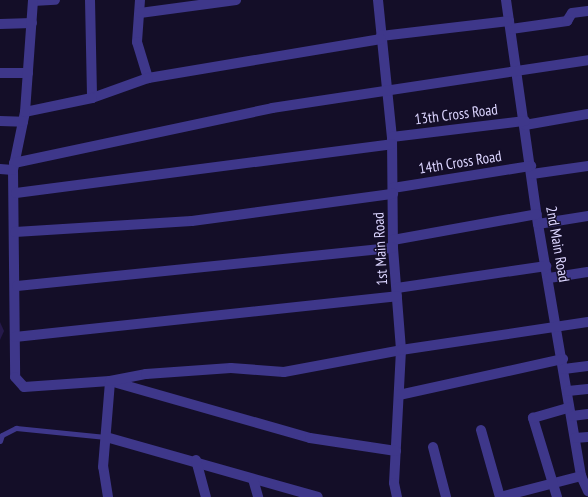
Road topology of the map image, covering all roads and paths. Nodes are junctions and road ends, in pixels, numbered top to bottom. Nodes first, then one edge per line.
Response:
1 (55, 0) edge
2 (90, 0) edge
3 (140, 0) edge
4 (236, 0) edge
5 (378, 0) edge
6 (506, 0) edge
7 (33, 1) edge
8 (187, 3) edge
9 (588, 11) edge
10 (140, 13) junction
11 (32, 23) junction
12 (0, 24) edge
13 (510, 25) junction
14 (381, 37) junction
15 (588, 60) edge
16 (518, 69) junction
17 (0, 73) edge
18 (28, 73) junction
19 (148, 78) junction
20 (386, 89) junction
21 (92, 98) junction
22 (588, 114) edge
23 (24, 117) junction
24 (0, 121) edge
25 (525, 123) junction
26 (392, 140) junction
27 (588, 166) edge
28 (14, 167) junction
29 (0, 170) edge
30 (532, 170) junction
31 (393, 191) junction
32 (16, 193) junction
33 (588, 216) edge
34 (538, 219) junction
35 (15, 232) junction
36 (393, 244) junction
37 (546, 266) junction
38 (588, 272) edge
39 (549, 278) junction
40 (17, 286) junction
41 (397, 292) junction
42 (588, 322) edge
43 (557, 327) junction
44 (15, 337) junction
45 (401, 350) junction
46 (563, 364) junction
47 (588, 366) edge
48 (110, 381) junction
49 (588, 389) edge
50 (568, 391) junction
51 (399, 395) junction
52 (571, 412) junction
53 (588, 414) edge
54 (481, 430) dead end
55 (106, 437) junction
56 (588, 437) edge
57 (575, 438) junction
58 (0, 441) edge
59 (433, 447) dead end
60 (396, 451) junction
61 (196, 460) junction
62 (583, 460) edge
63 (253, 479) junction
64 (552, 483) junction
65 (586, 484) edge
66 (307, 496) edge
67 (108, 497) edge
68 (206, 497) edge
69 (258, 497) edge
70 (318, 497) edge
71 (397, 497) edge
72 (446, 497) edge
73 (500, 497) edge
74 (557, 497) edge

1 - 7 street
2 - 21 street
3 - 10 street
4 - 8 street
5 - 14 street, 1st Main Road
6 - 13 street, 2nd Main Road
7 - 11 street
8 - 10 street
9 - 13 street
10 - 19 street
11 - 12 street
11 - 18 street
13 - 14 street
13 - 16 street, 2nd Main Road
14 - 19 street
14 - 20 street, 1st Main Road
15 - 16 street
16 - 20 street
16 - 25 street, 2nd Main Road
17 - 18 street
18 - 23 street
19 - 21 street
20 - 26 street, 1st Main Road
20 - 28 street
21 - 23 street
22 - 25 street, 13th Cross Road
23 - 24 street
23 - 28 street
25 - 26 street, 13th Cross Road
25 - 30 street, 2nd Main Road
26 - 31 street, 1st Main Road
26 - 32 street, 13th Cross Road
27 - 30 street, 14th Cross Road
28 - 29 street
28 - 32 street
30 - 31 street, 14th Cross Road
30 - 34 street, 2nd Main Road
31 - 35 street, 14th Cross Road
31 - 36 street, 1st Main Road
32 - 35 street
33 - 34 street
34 - 36 street
34 - 37 street, 2nd Main Road
35 - 40 street
36 - 40 street
36 - 41 street, 1st Main Road
37 - 39 street, 2nd Main Road
37 - 41 street
38 - 39 street
39 - 43 street, 2nd Main Road
40 - 44 street
41 - 44 street
41 - 45 street, 1st Main Road
42 - 43 street
43 - 45 street
43 - 46 street, 2nd Main Road
44 - 48 street
45 - 48 street
45 - 51 street, 1st Main Road
46 - 47 street
46 - 50 street, 2nd Main Road
46 - 51 street
48 - 55 street
48 - 60 street
49 - 50 street
50 - 52 street, 2nd Main Road
51 - 60 street, 1st Main Road
52 - 53 street
52 - 57 street, 2nd Main Road
52 - 64 street
54 - 73 street
55 - 58 lane
55 - 61 street
55 - 67 street
56 - 57 street
57 - 62 street, 2nd Main Road
59 - 72 street
60 - 71 street, 1st Main Road
61 - 63 street
61 - 68 street
62 - 65 street, 2nd Main Road
63 - 66 street
63 - 69 street
64 - 65 street
64 - 73 street
64 - 74 street
66 - 70 street

